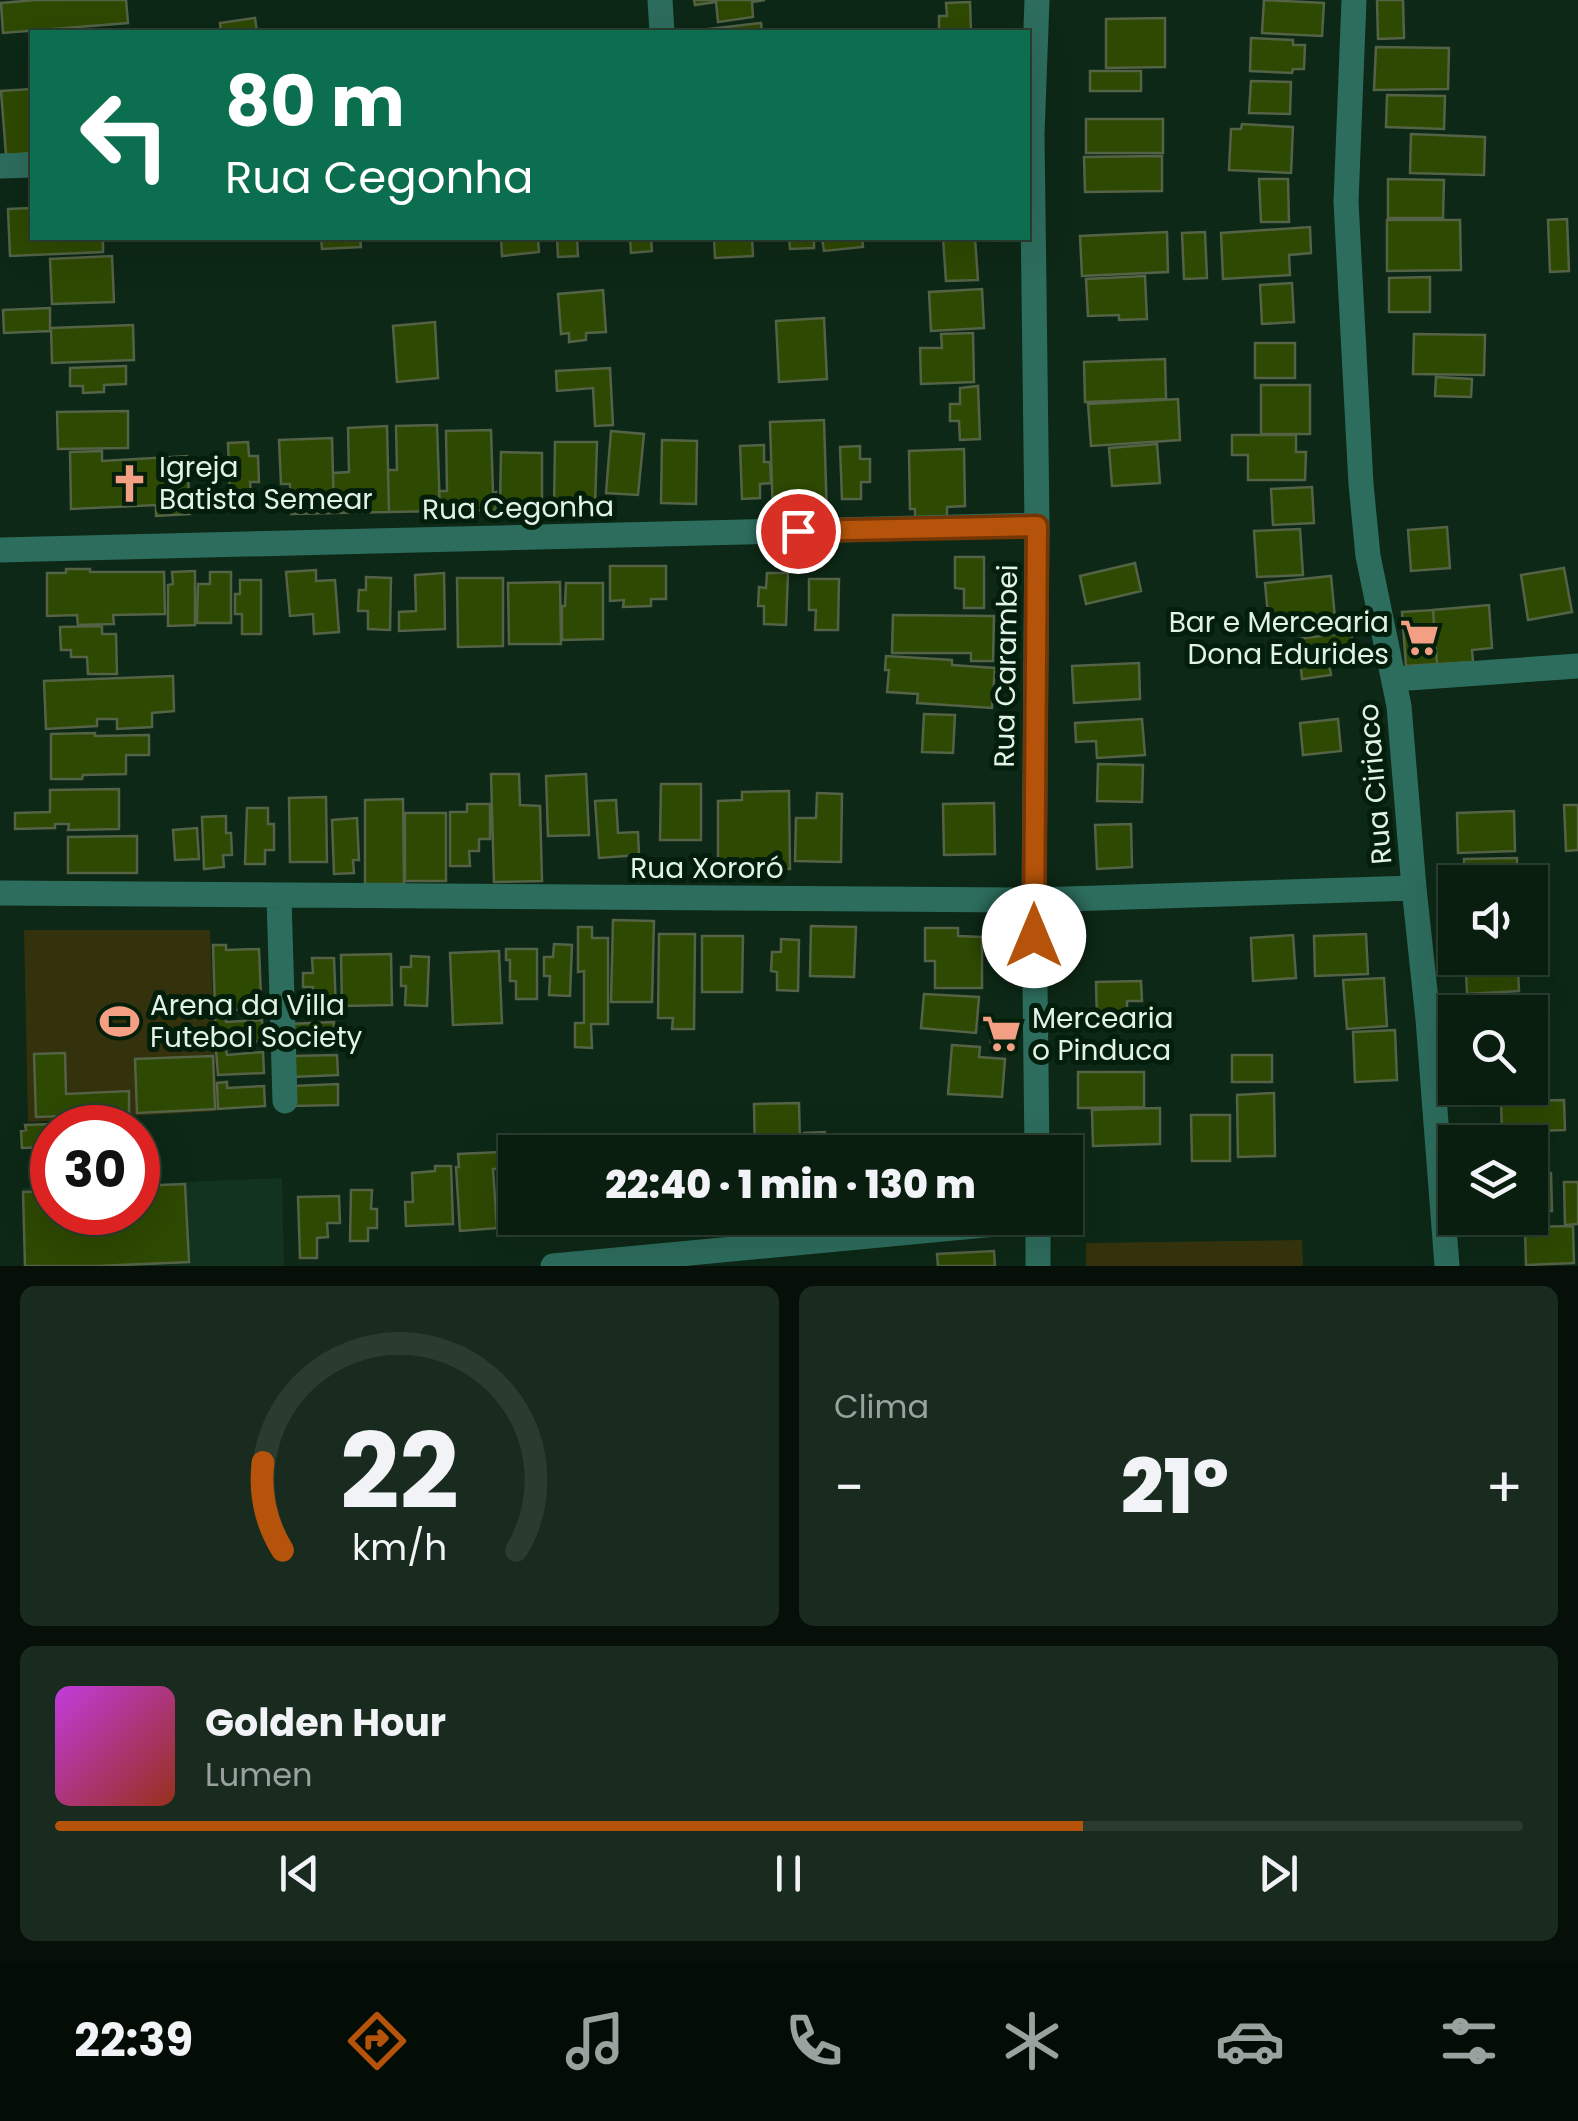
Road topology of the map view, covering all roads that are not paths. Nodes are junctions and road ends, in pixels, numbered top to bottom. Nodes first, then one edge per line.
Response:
1 (660, 0) edge
2 (1037, 0) edge
3 (1354, 0) edge
4 (662, 30) edge
5 (1030, 134) edge
6 (30, 165) edge
7 (0, 166) edge
8 (1037, 526) junction
9 (0, 550) edge
10 (1578, 666) edge
11 (1396, 680) junction
12 (1414, 888) junction
13 (0, 894) edge
14 (279, 896) junction
15 (1034, 900) junction
16 (285, 1101) dead end
17 (1037, 1135) edge
18 (873, 1235) edge
19 (1038, 1235) edge
20 (554, 1266) edge
21 (1038, 1266) edge
22 (1447, 1266) edge

1 - 4 street
2 - 5 street, Rua Carambei
3 - 11 street, Rua Ciriaco
5 - 8 street, Rua Carambei
6 - 7 street
8 - 9 street, Rua Cegonha
8 - 15 street, Rua Carambei
10 - 11 street
11 - 12 street, Rua Ciriaco
12 - 15 street, Rua Xororó
12 - 22 street, Rua Ciriaco
13 - 14 street, Rua Xororó
14 - 15 street, Rua Xororó
14 - 16 street
15 - 17 street, Rua Carambei
18 - 20 street
19 - 21 street

